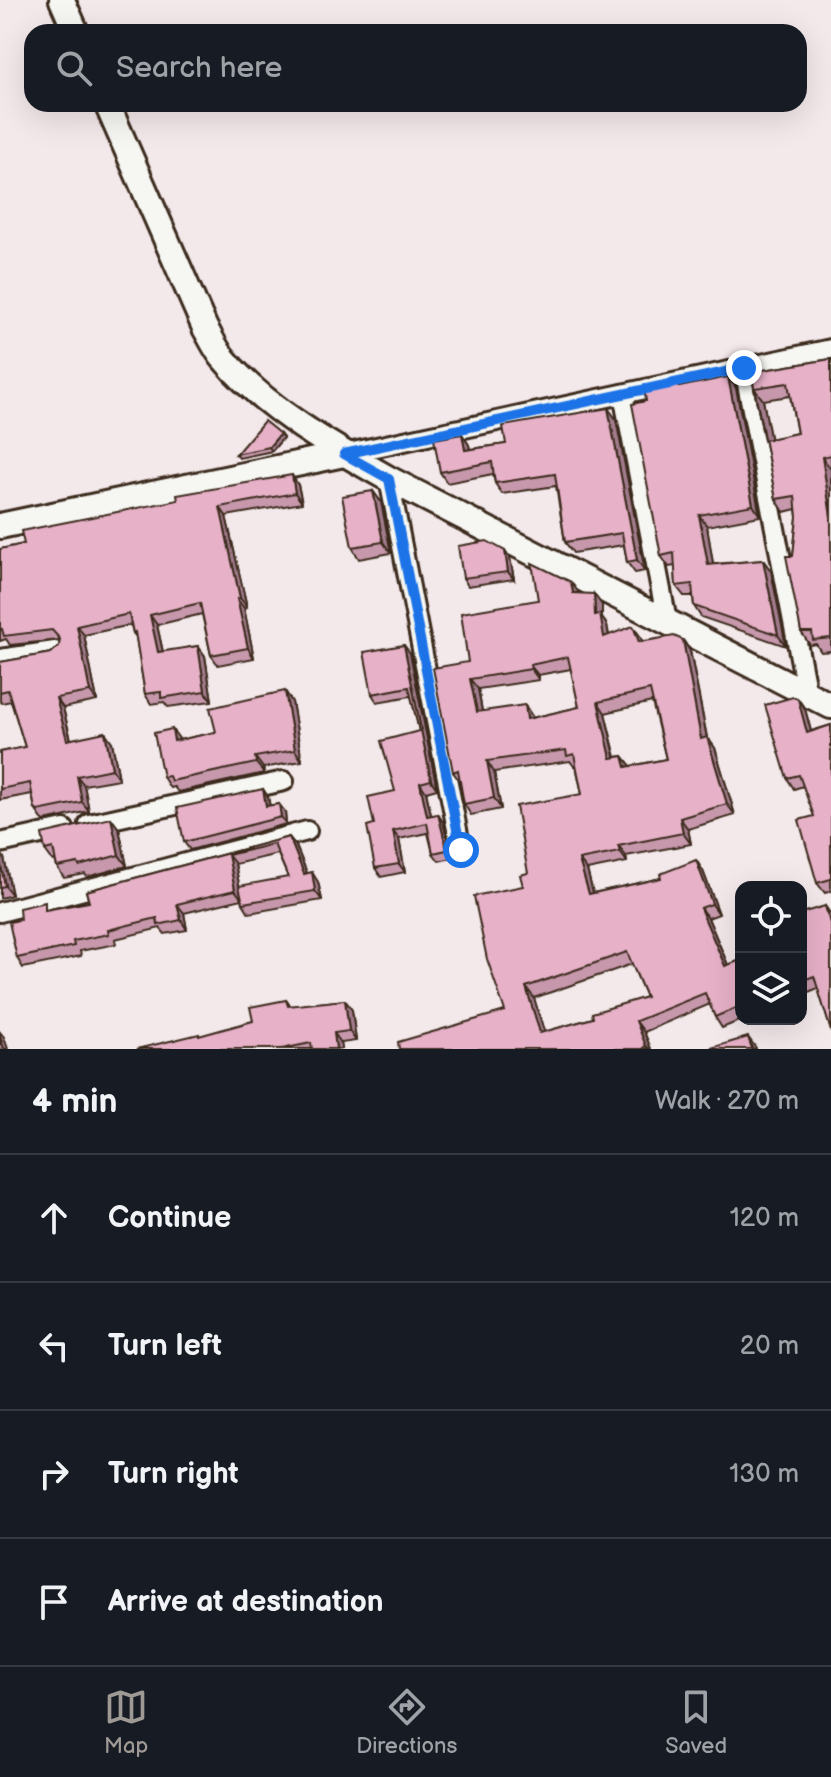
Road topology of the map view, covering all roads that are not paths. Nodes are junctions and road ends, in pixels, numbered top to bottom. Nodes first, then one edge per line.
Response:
1 (62, 0) edge
2 (72, 24) edge
3 (110, 112) edge
4 (831, 349) edge
5 (744, 368) junction
6 (623, 394) junction
7 (344, 454) junction
8 (389, 479) junction
9 (0, 526) edge
10 (667, 621) junction
11 (55, 651) edge
12 (0, 659) edge
13 (807, 694) junction
14 (831, 706) edge
15 (284, 781) dead end
16 (307, 831) dead end
17 (0, 843) edge
18 (461, 850) dead end
19 (0, 912) edge

1 - 2 street
3 - 7 street
4 - 5 street
5 - 6 street
5 - 13 street
6 - 7 street
6 - 10 street
7 - 8 street
7 - 9 street
8 - 10 street
8 - 18 street
10 - 13 street
11 - 12 street
13 - 14 street
15 - 17 street
16 - 19 street

